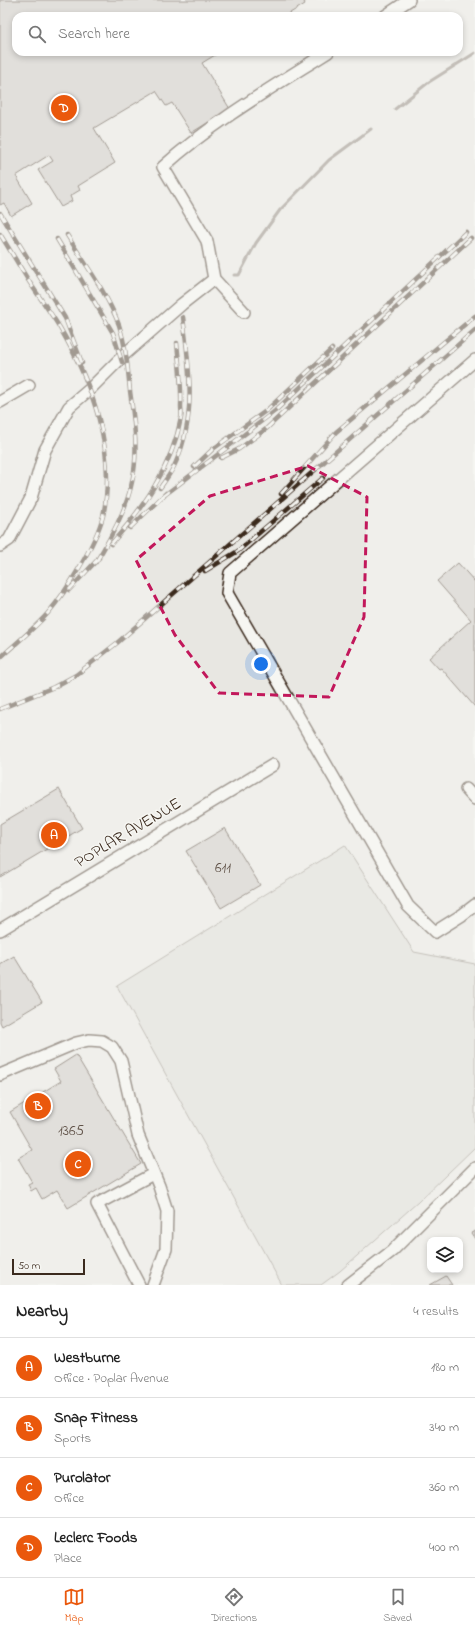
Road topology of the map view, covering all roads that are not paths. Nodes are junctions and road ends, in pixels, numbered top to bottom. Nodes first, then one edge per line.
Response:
1 (409, 0) edge
2 (391, 12) edge
3 (322, 56) edge
4 (214, 279) junction
5 (244, 312) dead end
6 (475, 360) edge
7 (29, 385) dead end
8 (0, 402) edge
9 (0, 546) edge
10 (273, 765) dead end
11 (466, 788) dead end
12 (475, 799) edge
13 (475, 905) edge
14 (0, 930) edge
15 (0, 1075) edge
16 (475, 1168) edge
17 (153, 1174) junction
18 (139, 1285) edge
19 (153, 1285) edge
20 (348, 1285) edge

1 - 2 street
3 - 4 street
4 - 5 street
4 - 9 street
6 - 13 street
7 - 8 street
10 - 14 street, POPLAR AVENUE
11 - 12 street
15 - 17 street
16 - 20 street
17 - 18 street
17 - 19 street

